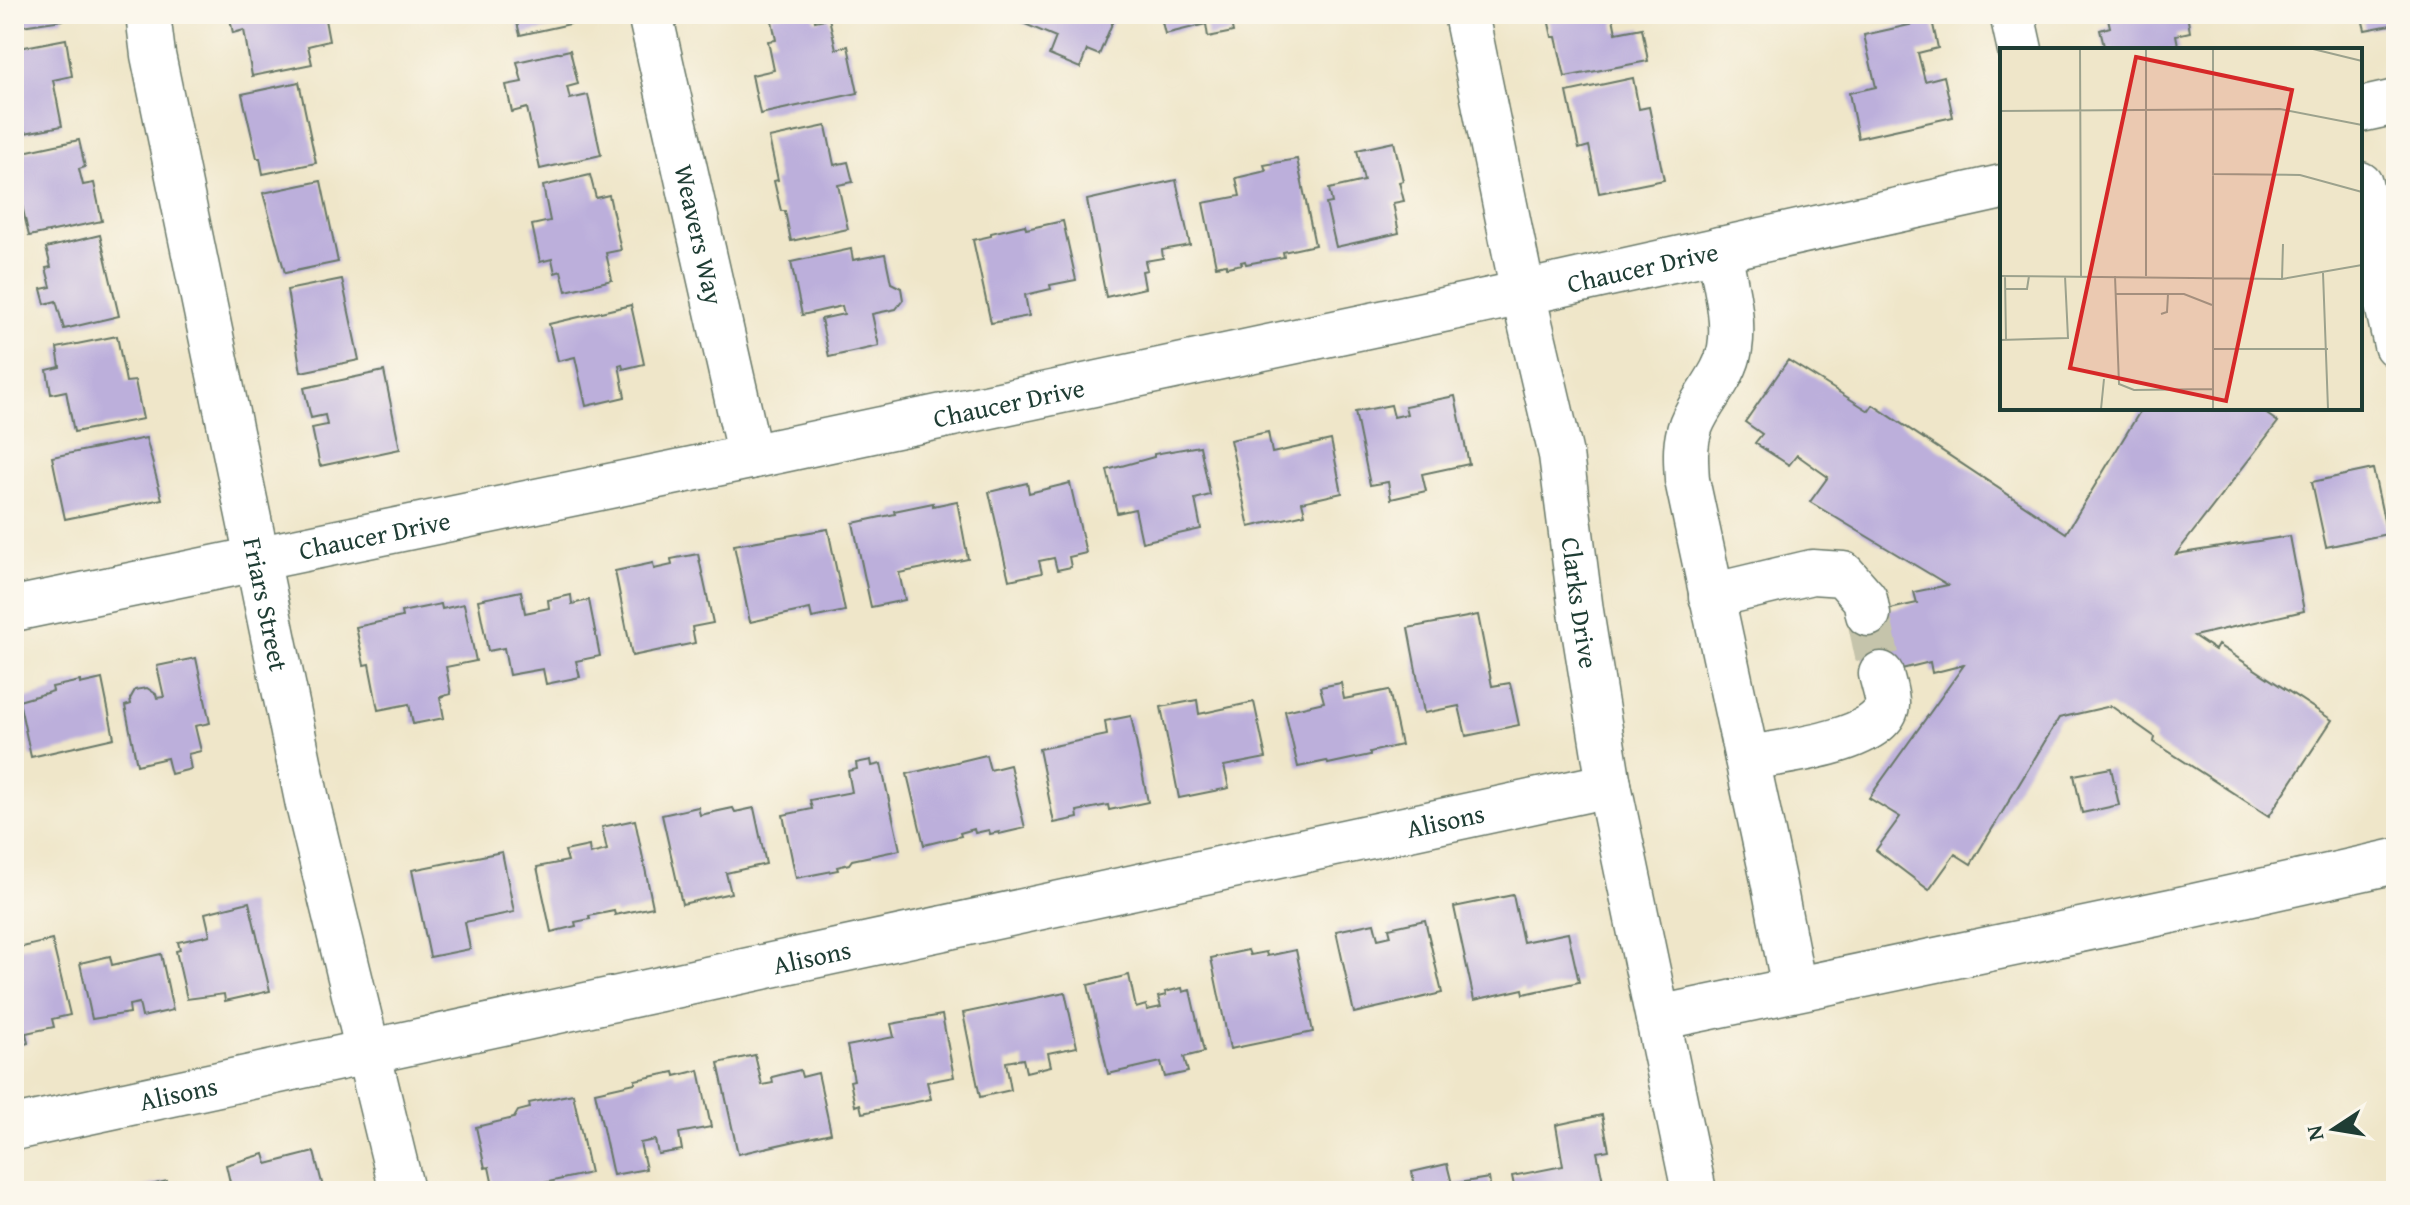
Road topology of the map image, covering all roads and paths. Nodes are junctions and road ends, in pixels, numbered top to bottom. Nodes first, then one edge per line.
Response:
1 (148, 14) edge
2 (650, 14) edge
3 (1466, 14) edge
4 (2012, 14) edge
5 (2020, 48) edge
6 (2396, 102) edge
7 (2362, 110) edge
8 (2000, 187) edge
9 (2362, 193) edge
10 (1719, 249) junction
11 (1523, 293) junction
12 (2396, 345) edge
13 (750, 457) junction
14 (255, 558) junction
15 (1711, 596) junction
16 (14, 609) edge
17 (1868, 614) tunnel mouth
18 (1881, 674) tunnel mouth
19 (1747, 758) junction
20 (1609, 785) junction
21 (2396, 861) edge
22 (1794, 989) junction
23 (1658, 1018) junction
24 (369, 1052) junction
25 (14, 1128) edge
26 (402, 1191) edge
27 (1694, 1191) edge

1 - 14 street, Friars Street
2 - 13 street, Weavers Way
3 - 11 street, Clarks Drive
4 - 5 street
6 - 7 street
8 - 10 street, Chaucer Drive
9 - 12 street
10 - 11 street, Chaucer Drive
10 - 15 street
11 - 13 street, Chaucer Drive
11 - 20 street, Clarks Drive
13 - 14 street, Chaucer Drive
14 - 16 street, Chaucer Drive
14 - 24 street, Friars Street
15 - 17 street
15 - 19 street
18 - 19 street
19 - 22 street
20 - 23 street, Clarks Drive
20 - 24 street, Alisons
21 - 22 street
22 - 23 street
23 - 27 street, Clarks Drive
24 - 25 street, Alisons
24 - 26 street, Friars Street

